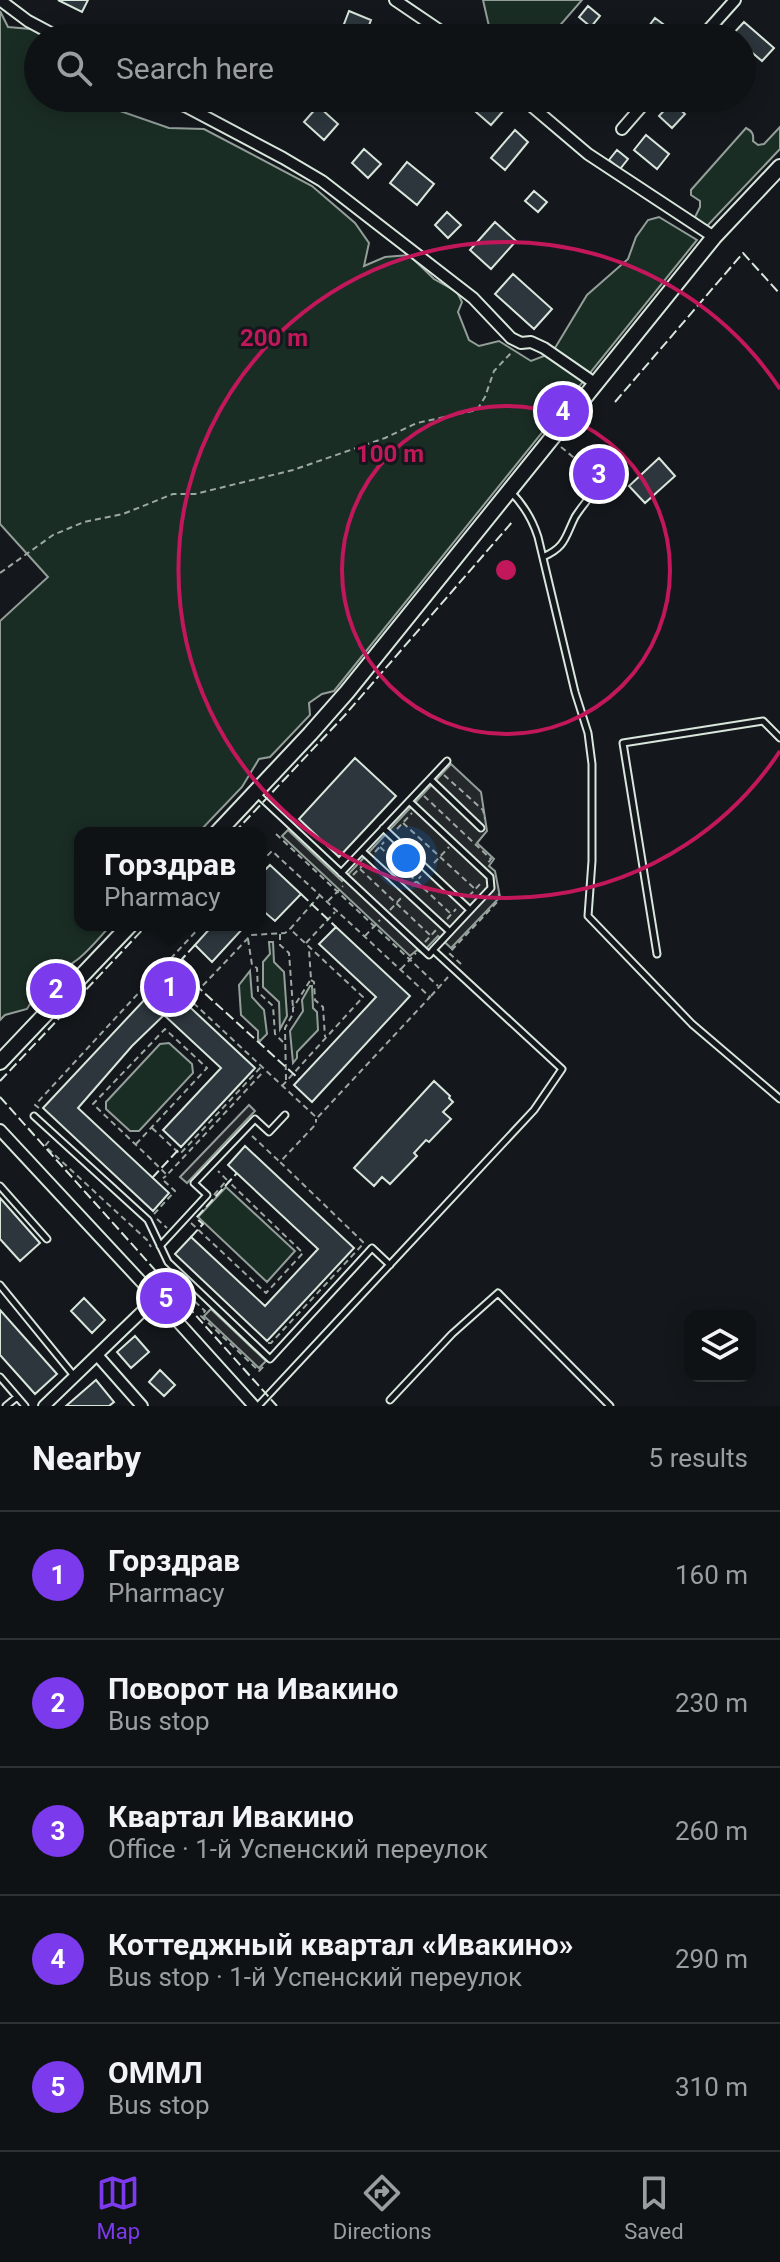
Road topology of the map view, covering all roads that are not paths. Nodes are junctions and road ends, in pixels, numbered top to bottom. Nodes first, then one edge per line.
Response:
1 (0, 0) edge
2 (395, 0) edge
3 (735, 0) edge
4 (34, 24) edge
5 (430, 24) edge
6 (714, 24) edge
7 (197, 112) edge
8 (538, 112) edge
9 (637, 112) edge
10 (622, 129) dead end
11 (780, 167) edge
12 (714, 237) junction
13 (596, 384) junction
14 (510, 490) junction
15 (591, 495) road end
16 (543, 557) junction
17 (780, 738) edge
18 (447, 761) dead end
19 (430, 779) junction
20 (256, 792) junction
21 (409, 801) junction
22 (223, 827) edge
23 (383, 828) junction
24 (481, 828) dead end
25 (362, 851) junction
26 (341, 873) junction
27 (471, 910) junction
28 (124, 931) edge
29 (450, 932) junction
30 (433, 950) junction
31 (657, 954) dead end
32 (0, 1062) edge
33 (780, 1099) edge
34 (285, 1115) dead end
35 (34, 1116) dead end
36 (0, 1130) edge
37 (0, 1186) edge
38 (47, 1239) dead end
39 (160, 1246) junction
40 (390, 1265) junction
41 (0, 1285) edge
42 (156, 1298) junction
43 (97, 1355) junction
44 (0, 1377) edge
45 (75, 1377) junction
46 (17, 1397) junction
47 (390, 1400) dead end
48 (6, 1406) edge
49 (25, 1406) edge
50 (44, 1406) edge
51 (142, 1406) edge
52 (256, 1406) edge
53 (610, 1406) edge

1 - 4 street
2 - 5 street
3 - 6 street
7 - 13 street
8 - 12 street
9 - 10 street
11 - 12 main road
12 - 13 main road
13 - 14 main road
14 - 16 lane
14 - 20 main road
15 - 16 lane
16 - 33 lane
17 - 31 lane
18 - 19 lane
19 - 21 lane
19 - 24 lane
20 - 22 main road
20 - 26 lane
21 - 23 lane
21 - 27 lane
23 - 25 lane
23 - 27 lane
25 - 26 lane
25 - 29 lane
26 - 30 lane
27 - 29 lane
28 - 32 main road
29 - 30 lane
30 - 40 lane
34 - 39 lane
35 - 39 lane
36 - 42 street
37 - 38 lane
39 - 40 lane
40 - 52 lane
41 - 45 lane
42 - 43 street
42 - 52 street
43 - 45 street
43 - 51 street
44 - 46 lane
45 - 50 street
46 - 48 lane
46 - 49 lane
47 - 53 lane

